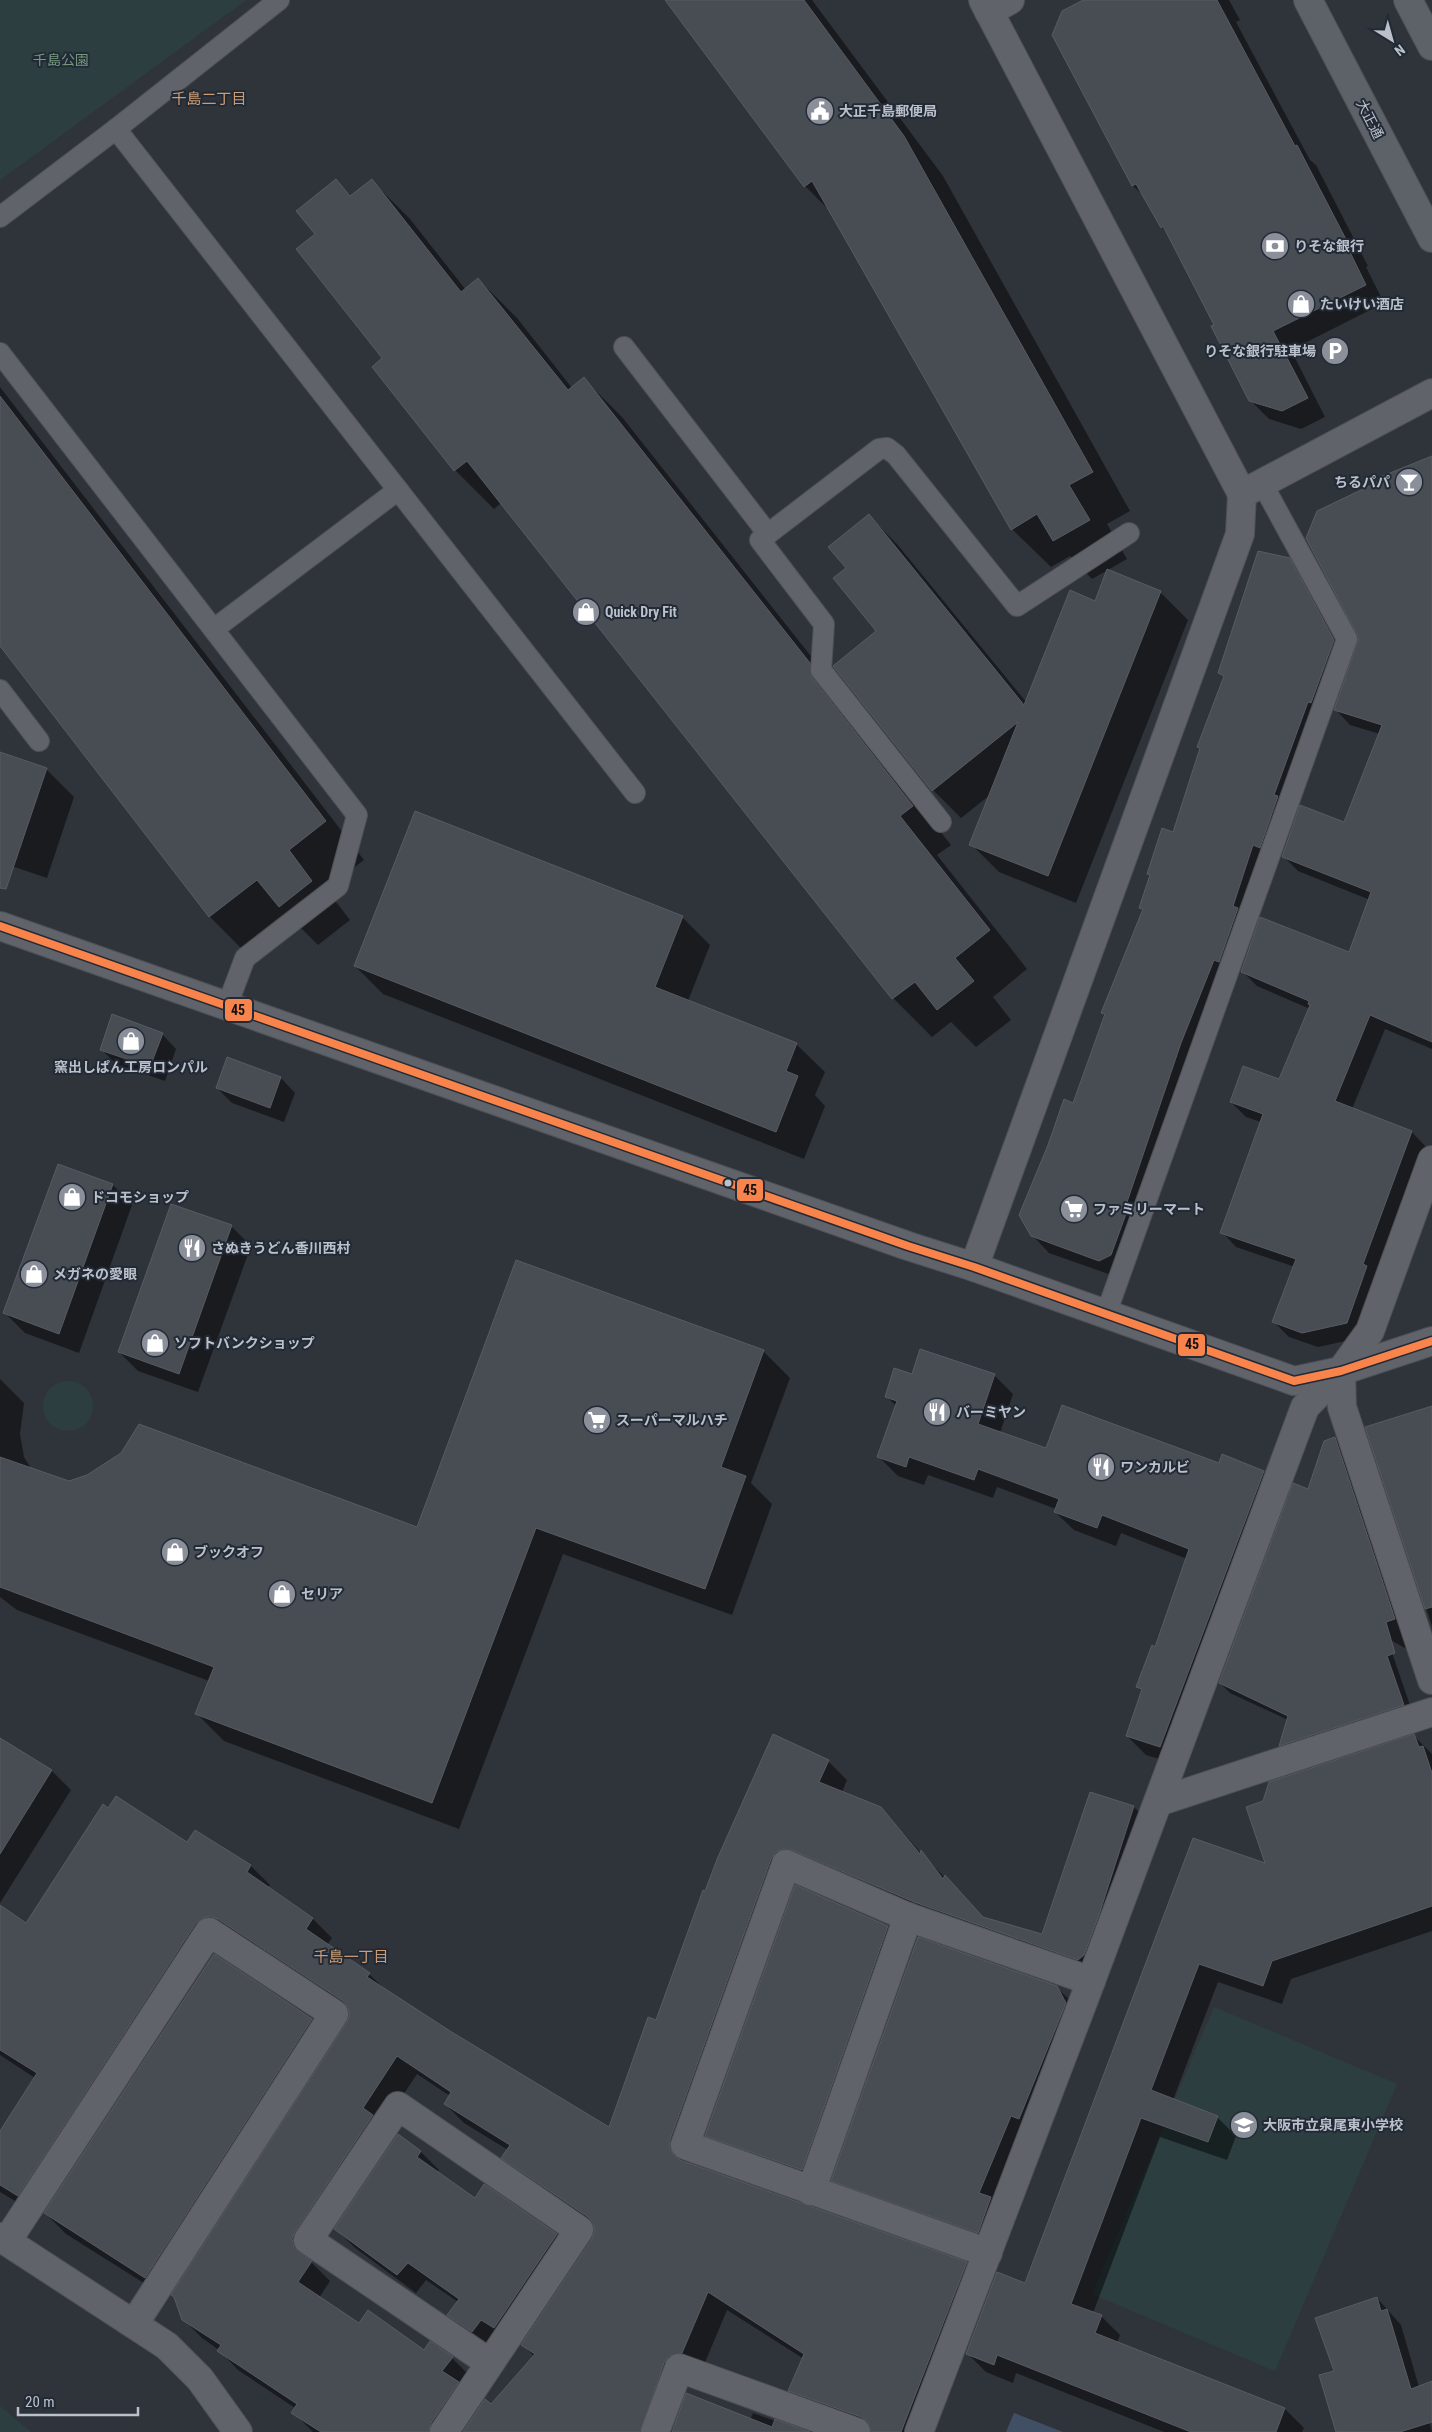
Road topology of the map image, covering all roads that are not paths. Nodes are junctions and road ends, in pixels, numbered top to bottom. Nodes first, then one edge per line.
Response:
1 (279, 0) edge
2 (1308, 0) edge
3 (1408, 0) edge
4 (994, 4) edge
5 (1432, 46) edge
6 (116, 129) junction
7 (0, 217) edge
8 (1432, 238) edge
9 (624, 347) dead end
10 (0, 353) edge
11 (1432, 392) edge
12 (1252, 488) junction
13 (398, 490) junction
14 (768, 534) junction
15 (1129, 534) dead end
16 (214, 629) junction
17 (0, 690) edge
18 (39, 741) dead end
19 (635, 793) dead end
20 (941, 822) dead end
21 (0, 926) edge
22 (227, 1006) junction
23 (1432, 1160) edge
24 (974, 1267) junction
25 (1106, 1314) junction
26 (1432, 1341) edge
27 (1341, 1371) junction
28 (1432, 1680) edge
29 (1432, 1712) edge
30 (1158, 1802) junction
31 (908, 1917) junction
32 (1091, 1981) junction
33 (811, 2190) junction
34 (3, 2239) edge
35 (988, 2253) junction
36 (134, 2324) junction
37 (490, 2363) junction
38 (238, 2432) edge
39 (444, 2432) edge
40 (655, 2432) edge
41 (856, 2432) edge
42 (920, 2432) edge

1 - 6 lane
2 - 8 main road, 大正通
3 - 5 main road
4 - 12 street
6 - 7 lane
6 - 13 lane
9 - 14 lane
10 - 16 lane
11 - 12 street
12 - 24 street
12 - 25 lane
13 - 16 lane
13 - 19 lane
14 - 15 lane
14 - 20 lane
16 - 22 lane
17 - 18 lane
21 - 22 street
22 - 24 street
23 - 27 street
24 - 25 street
25 - 27 street
26 - 27 street
27 - 28 street
27 - 30 street
29 - 30 street
30 - 32 street
31 - 32 street
31 - 33 street
31 - 33 street
32 - 35 street
33 - 35 street
34 - 36 street
34 - 36 street
35 - 42 street
36 - 38 street
37 - 37 street
37 - 39 street
40 - 41 street

